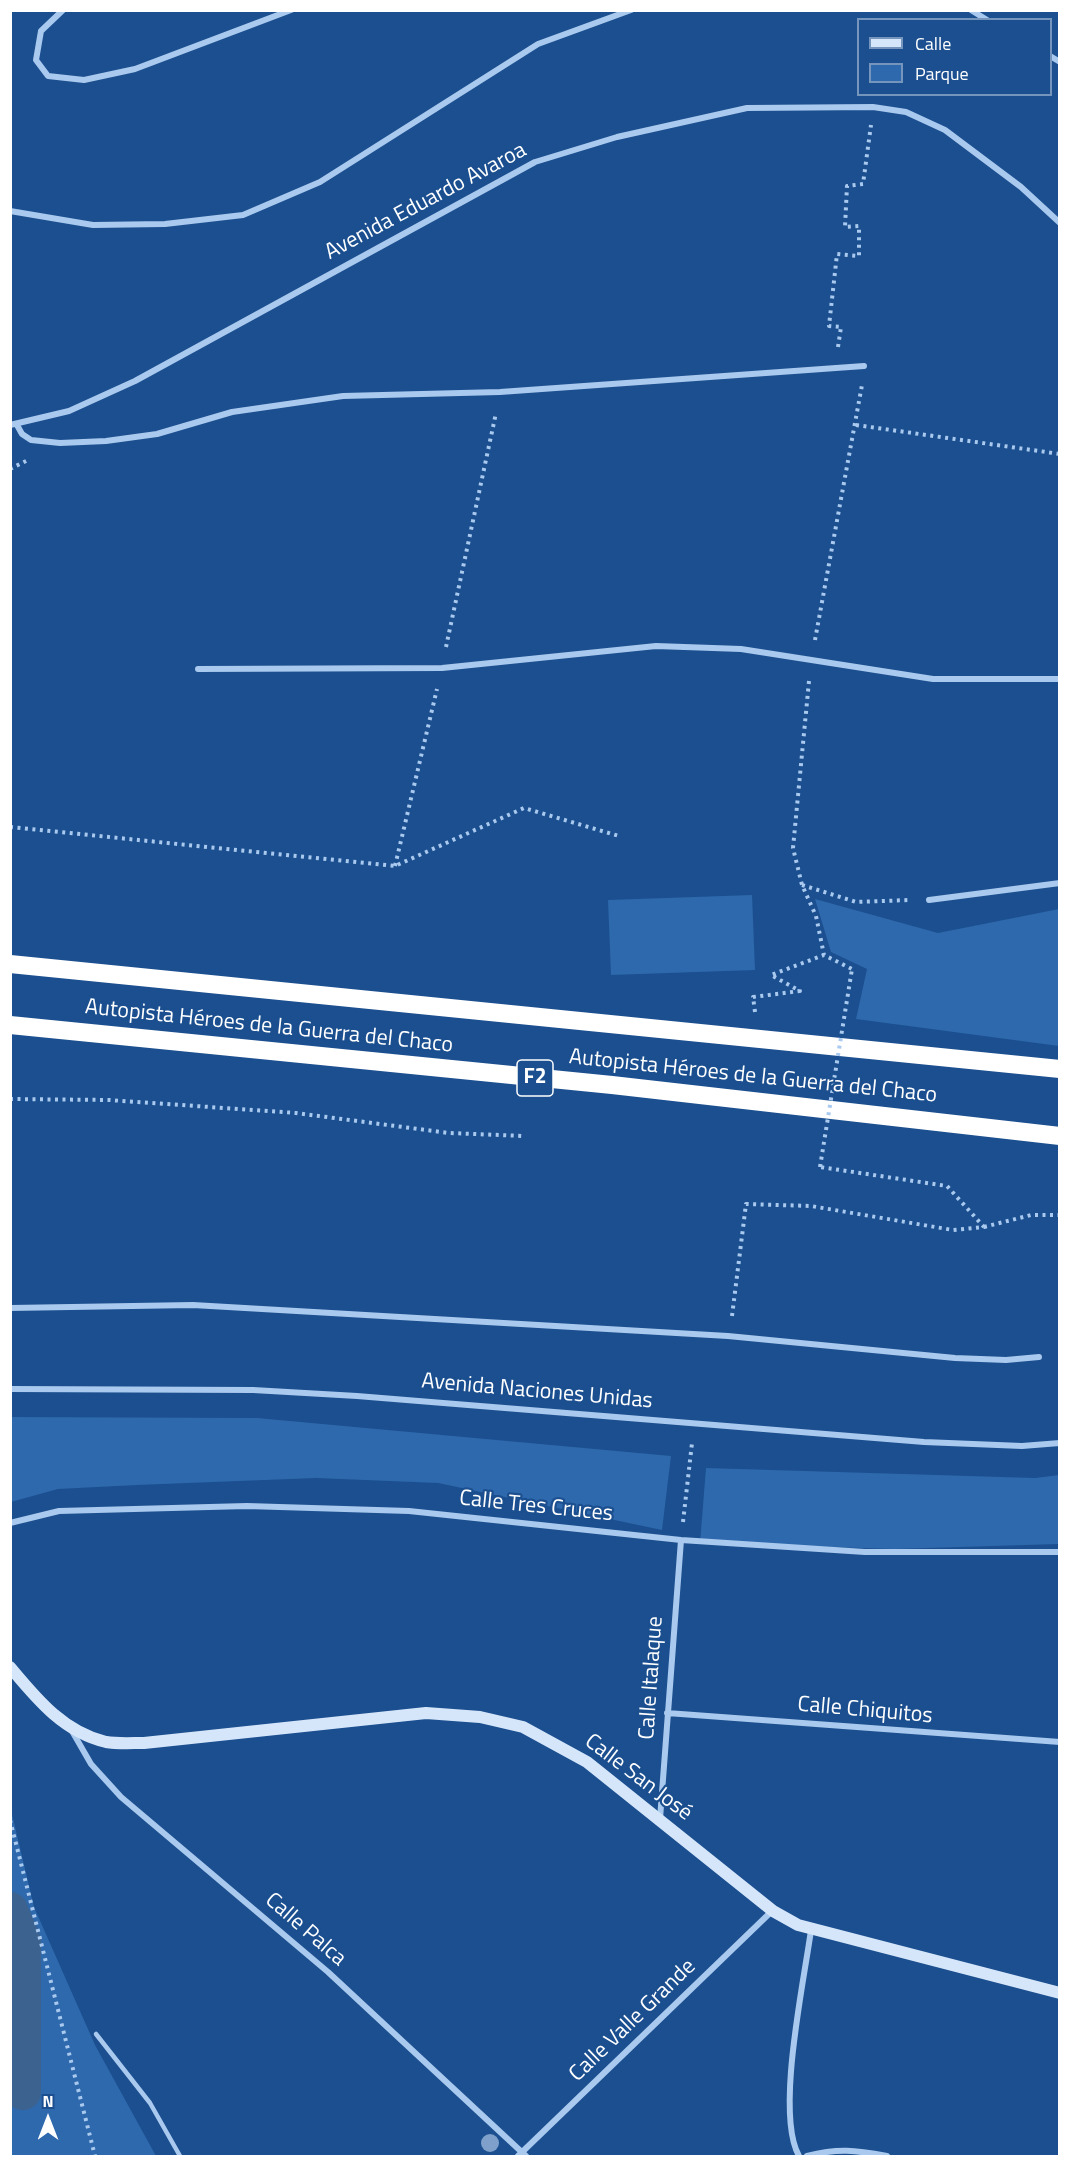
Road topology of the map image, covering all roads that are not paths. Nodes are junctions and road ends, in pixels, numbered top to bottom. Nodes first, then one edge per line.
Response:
1 (63, 10) edge
2 (291, 10) edge
3 (631, 10) edge
4 (971, 10) edge
5 (617, 12) edge
6 (984, 18) edge
7 (10, 211) edge
8 (1059, 223) edge
9 (864, 366) road end
10 (14, 425) edge
11 (198, 669) dead end
12 (1059, 679) edge
13 (1059, 883) edge
14 (929, 900) road end
15 (10, 964) edge
16 (10, 1025) edge
17 (1059, 1069) edge
18 (1059, 1136) edge
19 (10, 1308) edge
20 (1040, 1357) dead end
21 (10, 1389) edge
22 (1059, 1443) edge
23 (10, 1523) edge
24 (681, 1540) junction
25 (1059, 1552) edge
26 (10, 1667) edge
27 (667, 1713) junction
28 (69, 1726) junction
29 (1059, 1742) edge
30 (660, 1819) junction
31 (772, 1911) junction
32 (811, 1930) junction
33 (1059, 1993) edge
34 (96, 2034) dead end
35 (522, 2155) edge
36 (180, 2157) edge
37 (799, 2157) edge
38 (807, 2157) edge
39 (887, 2157) edge

1 - 2 street
3 - 5 street
4 - 6 street
5 - 7 street
8 - 10 street, Avenida Eduardo Avaroa
9 - 10 street, Avenida Eduardo Avaroa
11 - 12 street
13 - 14 street
15 - 17 highway, Autopista Héroes de la Guerra del Chaco
16 - 18 highway, Autopista Héroes de la Guerra del Chaco / F2
19 - 20 street
21 - 22 street, Avenida Naciones Unidas
23 - 24 street, Calle Tres Cruces
24 - 25 street, Calle Tres Cruces
24 - 27 street, Calle Italaque
26 - 28 street, Calle San José
27 - 29 street, Calle Chiquitos
27 - 30 street, Calle Italaque
28 - 30 street, Calle San José
28 - 35 street, Calle Palca
30 - 31 street, Calle San José
31 - 32 street, Calle San José
31 - 35 street, Calle Valle Grande
32 - 33 street, Calle San José
32 - 37 street
34 - 36 lane
38 - 39 street

